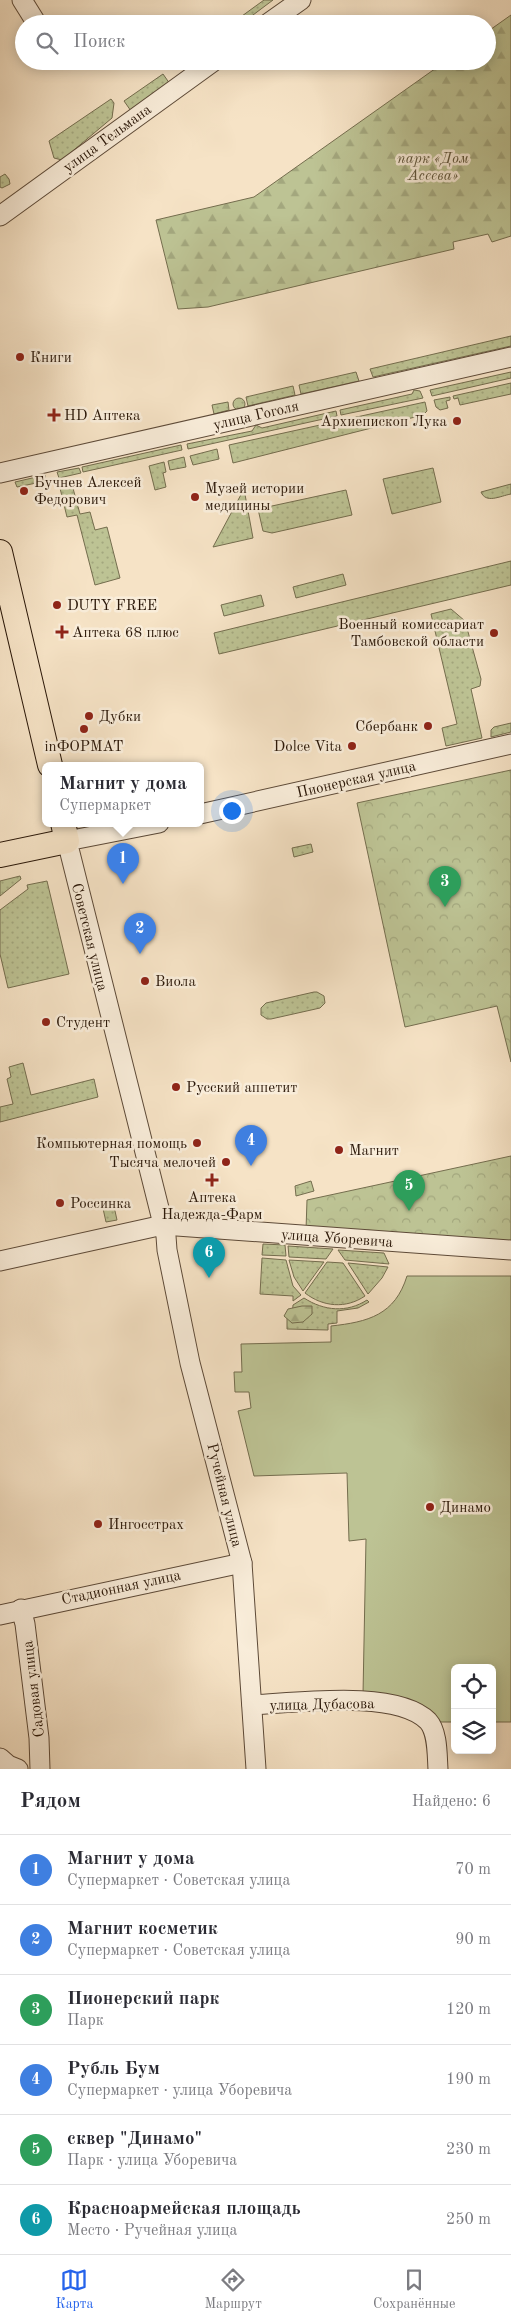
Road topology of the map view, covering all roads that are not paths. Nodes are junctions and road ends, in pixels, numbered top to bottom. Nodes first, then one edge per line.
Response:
1 (22, 0) edge
2 (301, 0) edge
3 (31, 15) edge
4 (280, 15) edge
5 (202, 70) edge
6 (0, 216) edge
7 (511, 357) edge
8 (0, 473) edge
9 (0, 552) edge
10 (511, 744) edge
11 (49, 762) edge
12 (204, 813) edge
13 (117, 827) edge
14 (65, 832) edge
15 (0, 855) edge
16 (163, 1225) junction
17 (511, 1250) edge
18 (0, 1262) edge
19 (242, 1563) junction
20 (21, 1610) junction
21 (0, 1615) edge
22 (252, 1705) junction
23 (0, 1758) edge
24 (18, 1769) edge
25 (40, 1769) edge
26 (256, 1769) edge
27 (438, 1769) edge

1 - 3 street
2 - 4 street
5 - 6 street, улица Тельмана
7 - 8 street, улица Гоголя
9 - 11 main road
10 - 12 street, Пионерская улица
13 - 14 street
14 - 15 main road
14 - 16 street, Советская улица
16 - 17 street, улица Уборевича
16 - 18 street, улица Уборевича
16 - 19 street, Ручейная улица
19 - 20 street, Стадионная улица
19 - 22 street, Ручейная улица
20 - 21 street, Стадионная улица
20 - 25 street, Садовая улица
22 - 26 street, Ручейная улица
22 - 27 street, улица Дубасова
23 - 24 street

